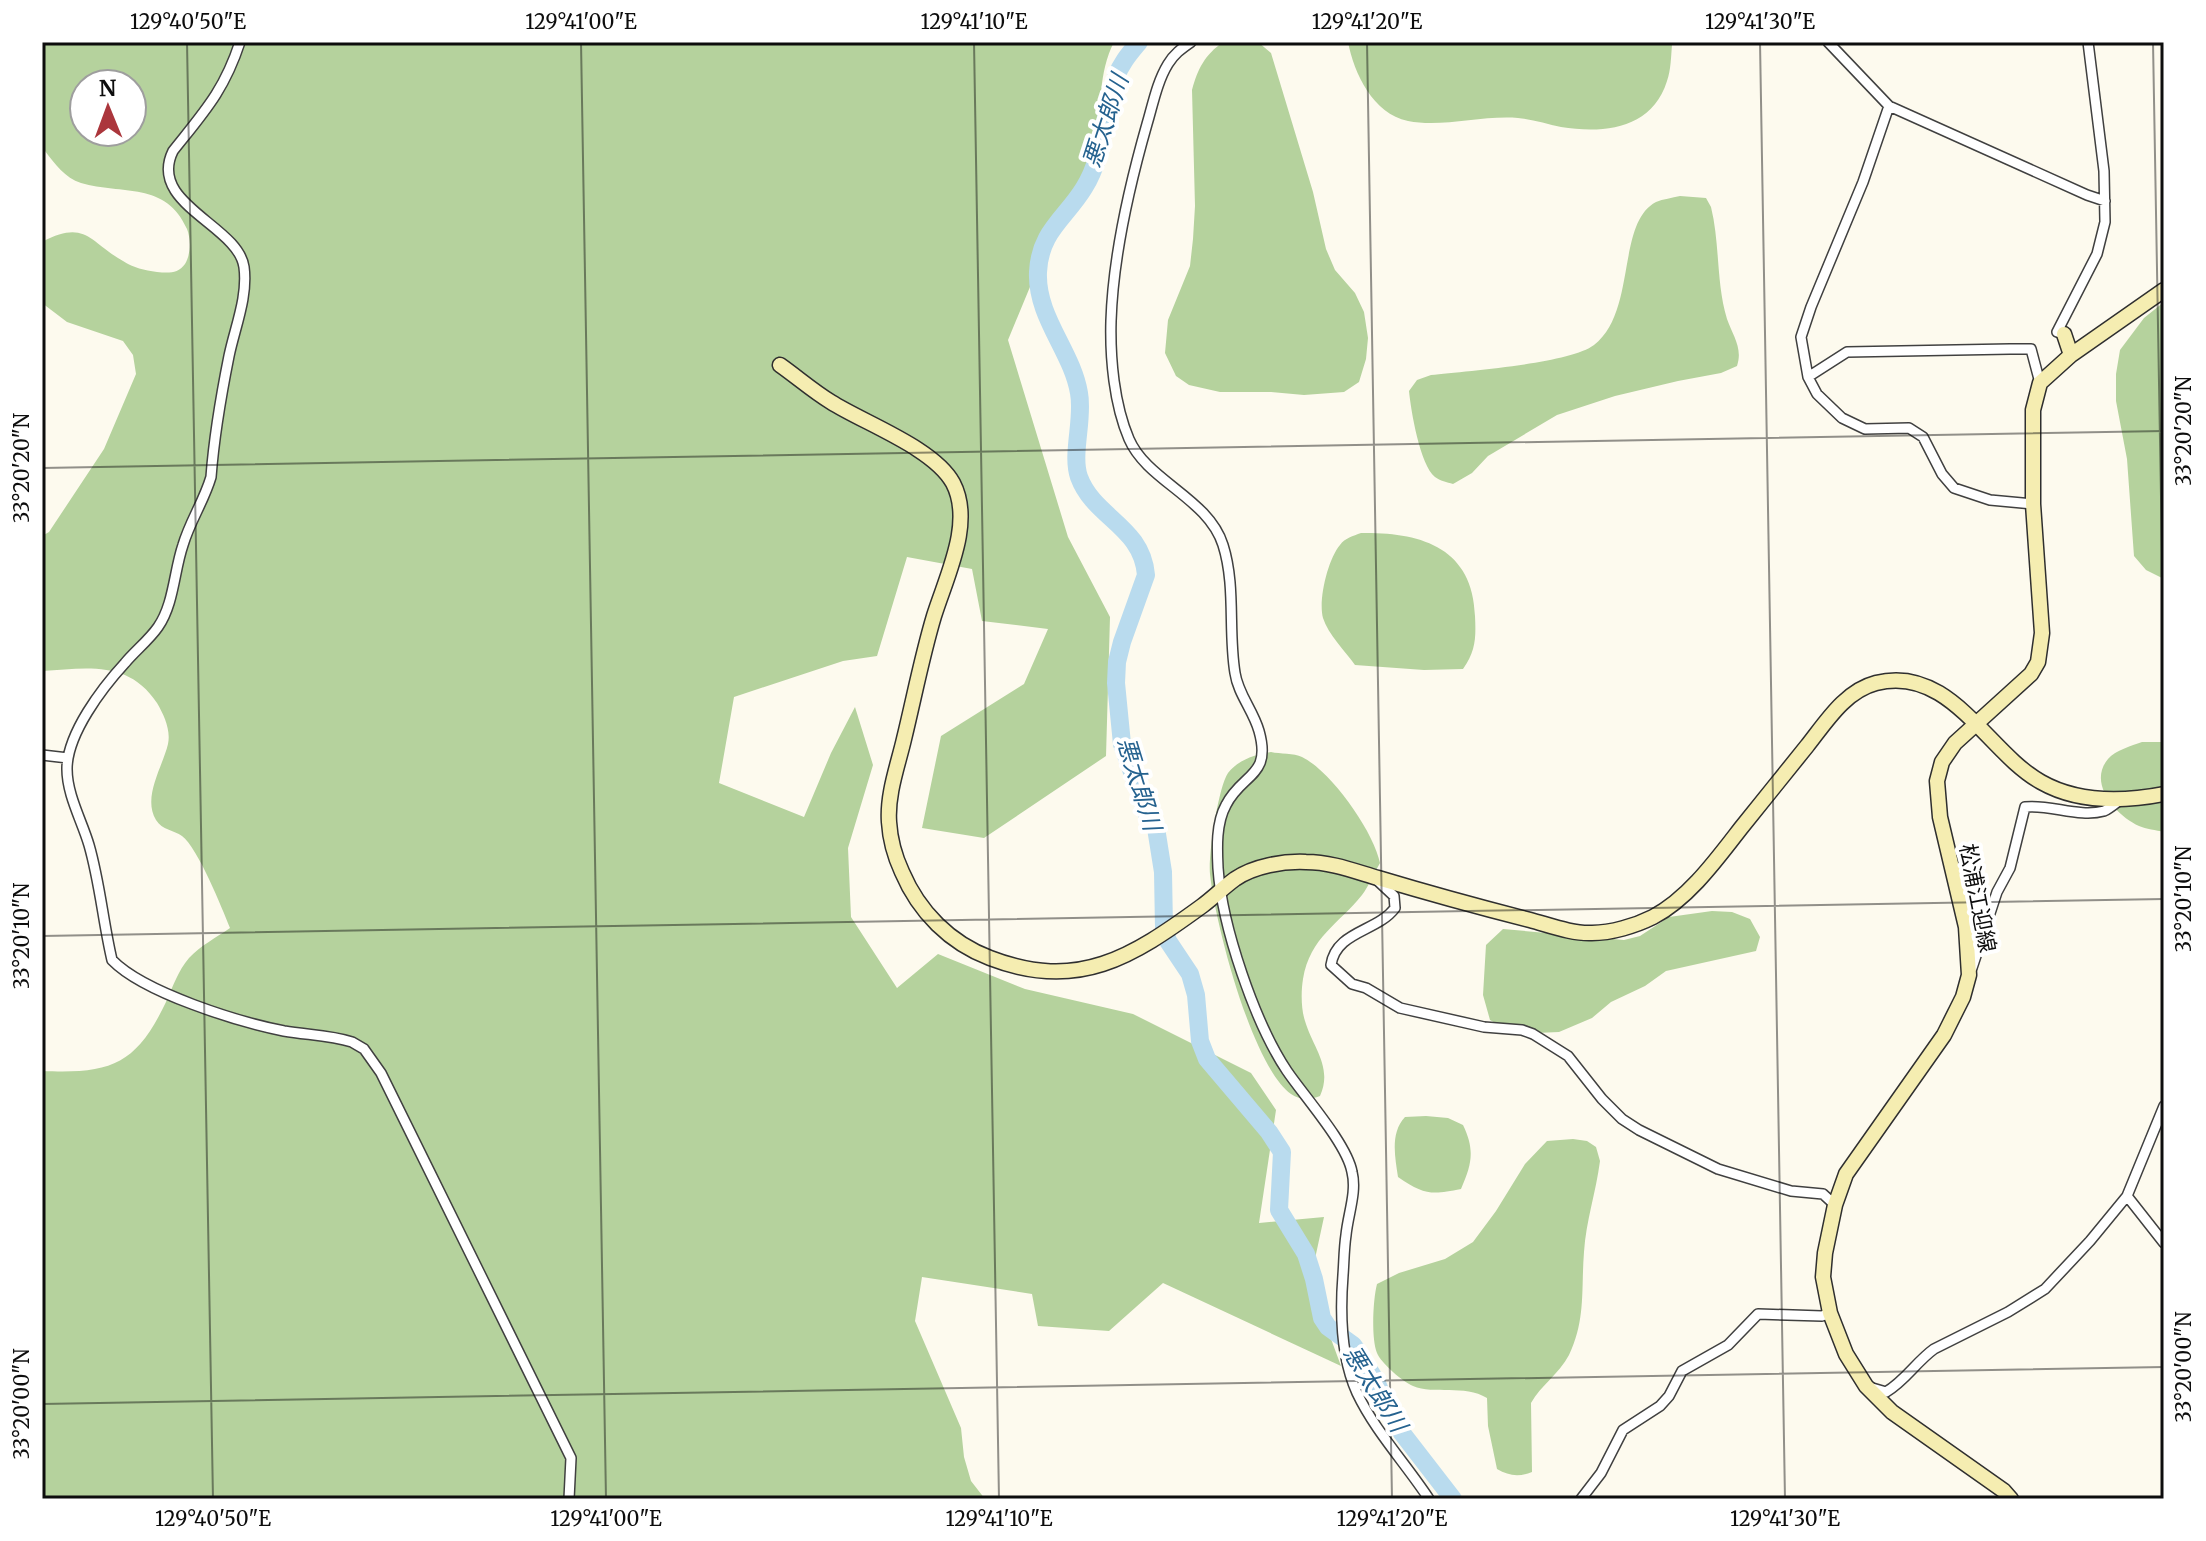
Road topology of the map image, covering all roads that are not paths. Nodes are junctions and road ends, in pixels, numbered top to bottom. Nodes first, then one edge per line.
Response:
1 (240, 42) edge
2 (1191, 42) edge
3 (1828, 42) edge
4 (2088, 42) edge
5 (1889, 106) junction
6 (2105, 201) junction
7 (2164, 290) edge
8 (2064, 334) joint
9 (2071, 355) junction
10 (780, 365) dead end
11 (1808, 377) junction
12 (2040, 383) junction
13 (2033, 504) junction
14 (1976, 723) junction
15 (42, 755) edge
16 (68, 758) junction
17 (2164, 794) edge
18 (2122, 799) junction
19 (1374, 877) junction
20 (1221, 892) junction
21 (1969, 975) junction
22 (2164, 1106) edge
23 (2127, 1196) junction
24 (1835, 1205) junction
25 (2164, 1243) edge
26 (1830, 1313) junction
27 (1866, 1386) junction
28 (569, 1499) edge
29 (1429, 1499) edge
30 (1581, 1499) edge
31 (2011, 1499) edge

1 - 16 street
2 - 20 street
3 - 5 street
4 - 6 street
5 - 6 street
5 - 11 street
6 - 8 street
7 - 9 street
8 - 9 street
9 - 12 street
10 - 20 street
11 - 12 street
11 - 13 street
12 - 13 street, 松浦江迎線
13 - 14 street, 松浦江迎線
14 - 18 street
14 - 19 street
14 - 21 street, 松浦江迎線
15 - 16 street
16 - 28 street
17 - 18 street
18 - 21 street
19 - 20 street
19 - 24 street
20 - 29 street
21 - 24 street, 松浦江迎線
22 - 23 street
23 - 25 street
23 - 27 street
24 - 26 street, 松浦江迎線
26 - 27 street, 松浦江迎線
26 - 30 street
27 - 31 street, 松浦江迎線

